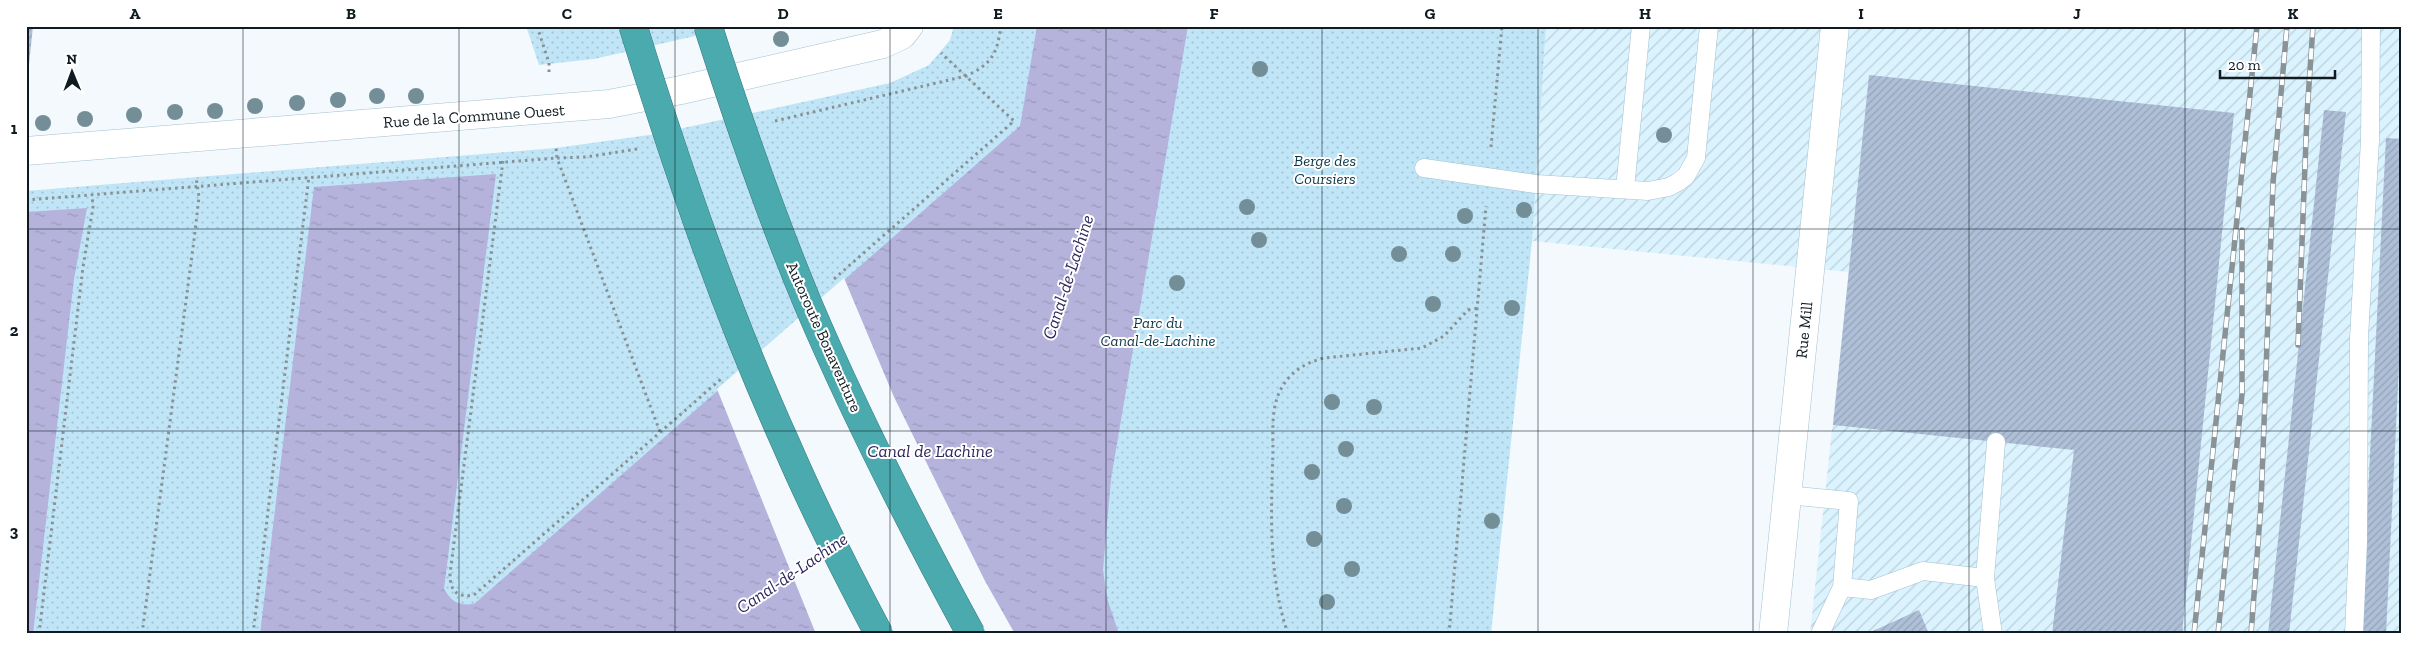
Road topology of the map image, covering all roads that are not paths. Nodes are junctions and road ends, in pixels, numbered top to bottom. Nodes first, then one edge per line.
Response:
1 (633, 26) edge
2 (708, 26) edge
3 (909, 26) edge
4 (1641, 26) edge
5 (1709, 26) edge
6 (1835, 26) edge
7 (2371, 26) edge
8 (26, 151) edge
9 (1424, 168) dead end
10 (1625, 189) junction
11 (1996, 442) dead end
12 (1787, 495) junction
13 (1985, 578) junction
14 (1842, 587) junction
15 (879, 634) edge
16 (971, 634) edge
17 (1773, 634) edge
18 (1820, 634) edge
19 (1993, 634) edge
20 (2354, 634) edge

1 - 15 highway, bridge
2 - 16 highway, Autoroute Bonaventure, bridge
3 - 8 street, Rue de la Commune Ouest
4 - 10 lane
5 - 10 lane
6 - 12 street, Rue Mill
7 - 20 lane
9 - 10 lane
11 - 13 lane
12 - 14 lane
12 - 17 street, Rue Mill
13 - 14 lane
13 - 19 lane
14 - 18 lane

